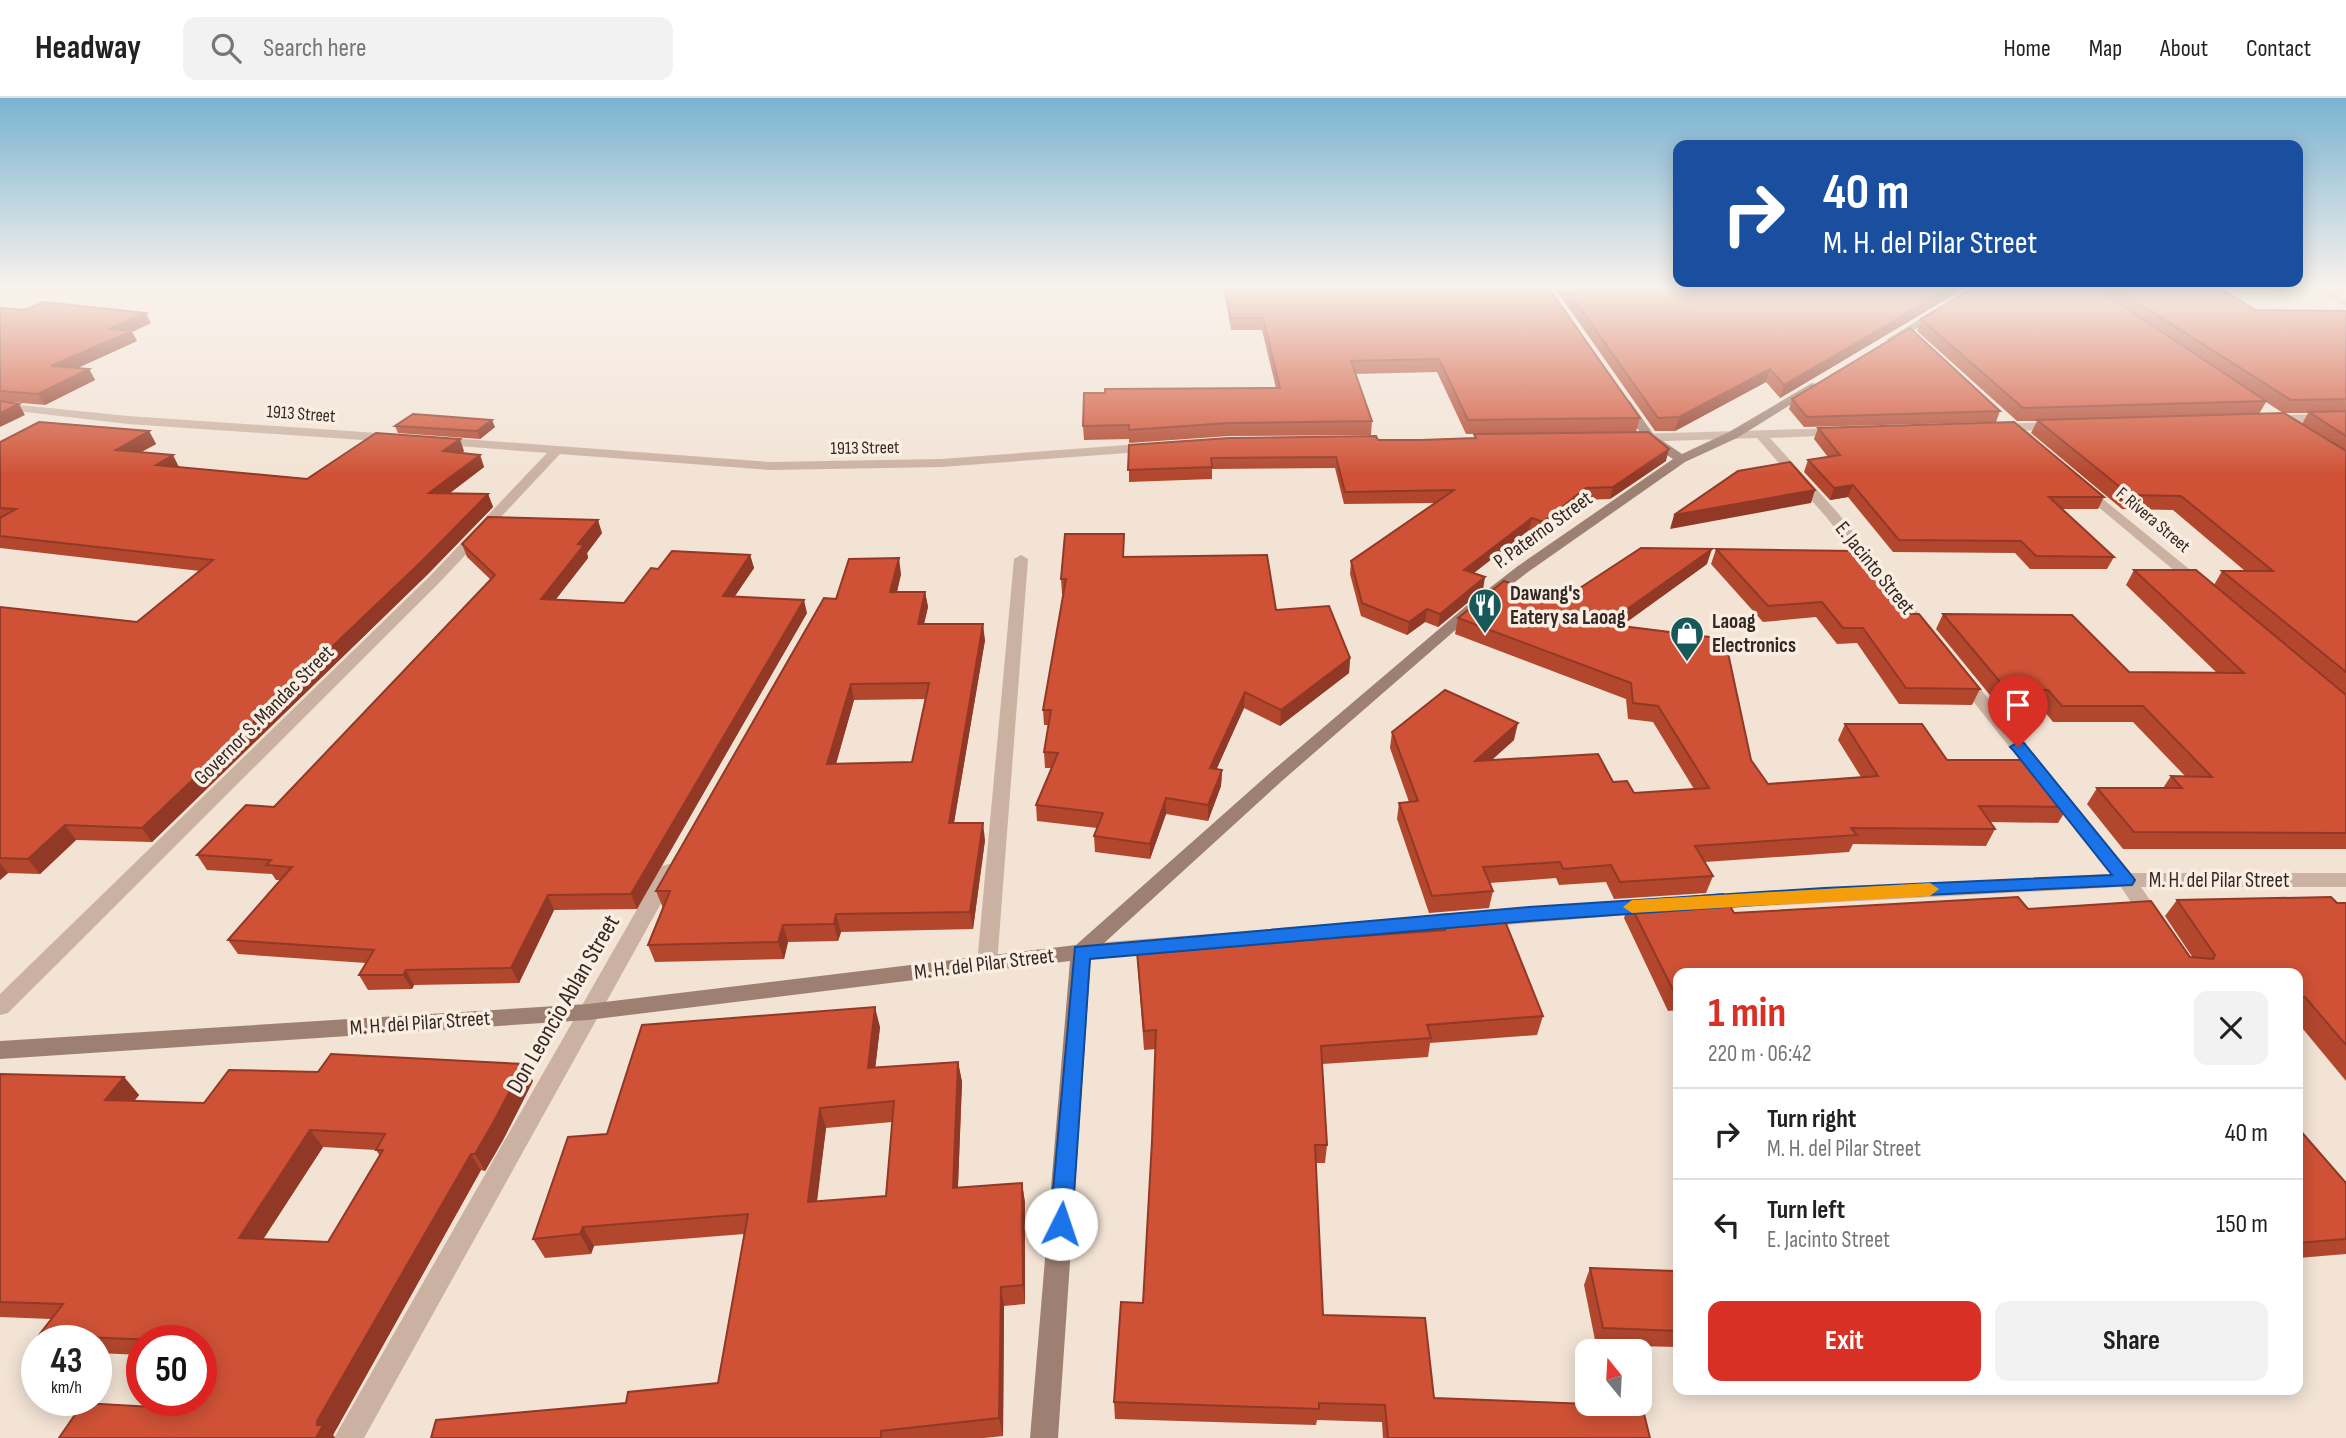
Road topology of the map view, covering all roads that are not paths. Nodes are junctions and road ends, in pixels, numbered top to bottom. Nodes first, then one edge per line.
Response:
1 (1829, 377) edge
2 (1617, 390) edge
3 (0, 406) edge
4 (2264, 408) edge
5 (2001, 416) edge
6 (2346, 418) edge
7 (2280, 419) junction
8 (2253, 420) edge
9 (2066, 426) edge
10 (1986, 428) edge
11 (2013, 428) junction
12 (1853, 432) edge
13 (2298, 432) edge
14 (1760, 434) junction
15 (1733, 435) junction
16 (1650, 438) junction
17 (404, 439) edge
18 (1622, 439) edge
19 (418, 440) edge
20 (2033, 444) edge
21 (1161, 447) edge
22 (555, 452) junction
23 (1681, 459) junction
24 (2074, 479) edge
25 (1021, 559) dead end
26 (2210, 594) edge
27 (1937, 645) edge
28 (1954, 667) edge
29 (677, 858) edge
30 (2126, 880) junction
31 (2346, 880) edge
32 (2167, 940) edge
33 (1081, 952) junction
34 (987, 964) junction
35 (0, 1006) edge
36 (588, 1012) junction
37 (0, 1050) edge
38 (348, 1438) edge
39 (1044, 1438) edge

1 - 15 main road, P. Paterno Street
2 - 16 main road
3 - 17 street, 1913 Street
4 - 7 street
5 - 11 street
6 - 7 street
7 - 8 street
7 - 13 street
9 - 11 street
10 - 11 street
11 - 20 street
12 - 14 street
14 - 15 street
14 - 27 street, E. Jacinto Street
15 - 16 street
15 - 23 main road, P. Paterno Street
16 - 18 street
16 - 23 main road
19 - 22 street, 1913 Street
21 - 22 street, 1913 Street
22 - 35 street, Governor S. Mandac Street
23 - 33 main road, P. Paterno Street
24 - 26 street, F. Rivera Street
25 - 34 street
28 - 30 street
29 - 36 street, Don Leoncio Ablan Street
30 - 31 street, M. H. del Pilar Street
30 - 32 street
30 - 33 street, M. H. del Pilar Street
33 - 34 main road, M. H. del Pilar Street
33 - 39 main road
34 - 36 main road, M. H. del Pilar Street
36 - 37 main road, M. H. del Pilar Street
36 - 38 street, Don Leoncio Ablan Street

